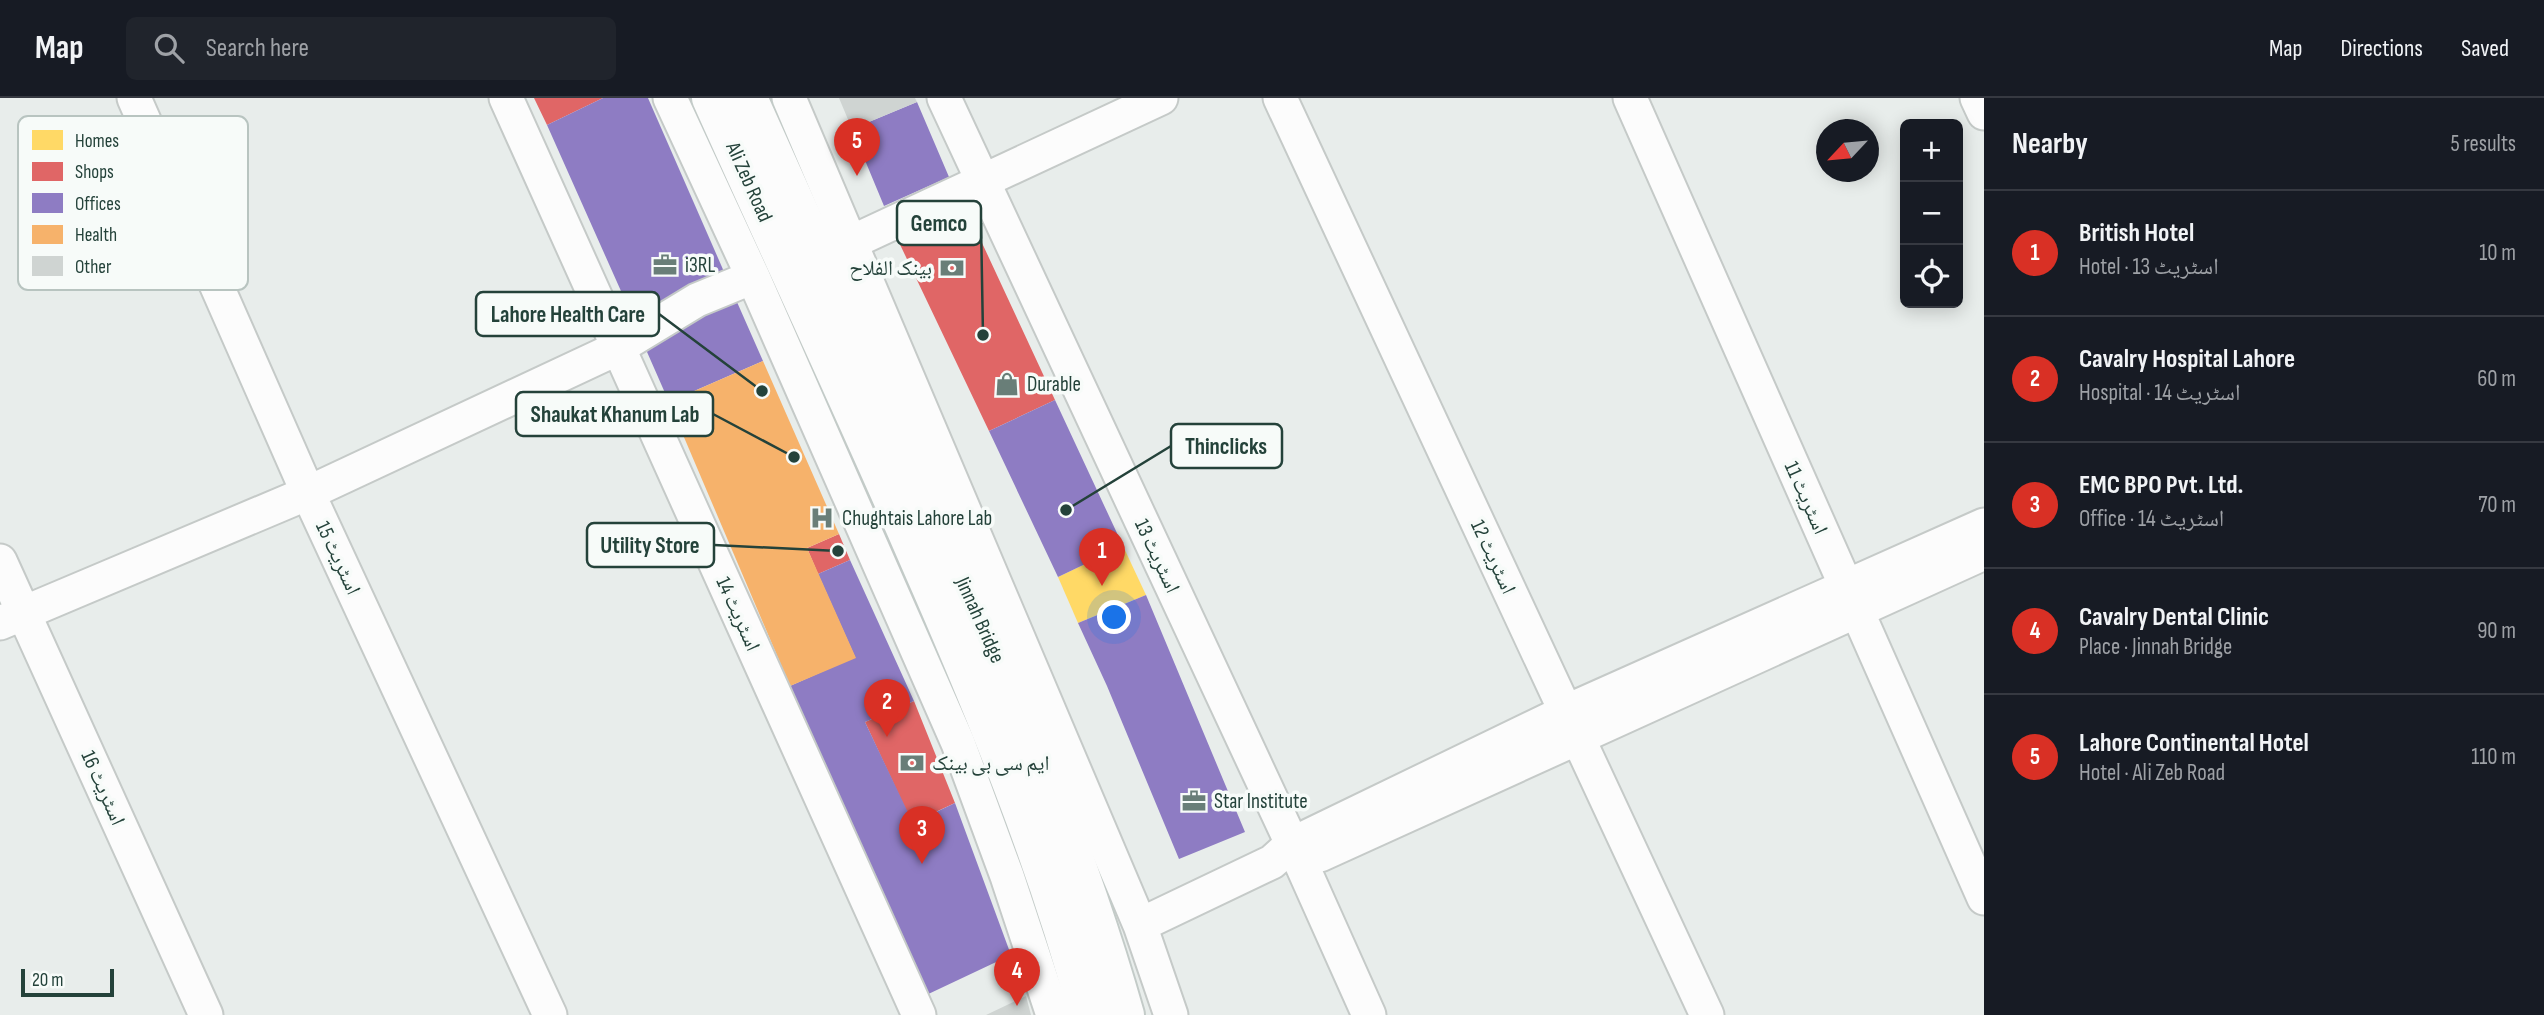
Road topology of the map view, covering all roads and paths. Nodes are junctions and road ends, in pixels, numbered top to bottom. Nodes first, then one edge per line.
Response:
1 (134, 98) edge
2 (506, 98) edge
3 (670, 98) edge
4 (711, 98) edge
5 (748, 98) edge
6 (789, 98) edge
7 (944, 98) edge
8 (1160, 98) edge
9 (1280, 98) edge
10 (1630, 98) edge
11 (1977, 98) edge
12 (1984, 113) edge
13 (142, 116) edge
14 (982, 182) junction
15 (810, 236) joint
16 (852, 242) junction
17 (770, 272) junction
18 (219, 290) edge
19 (618, 348) junction
20 (309, 494) junction
21 (1984, 525) edge
22 (1984, 553) edge
23 (0, 561) edge
24 (1851, 599) junction
25 (11, 617) edge
26 (1572, 725) junction
27 (1288, 856) junction
28 (1984, 898) edge
29 (1140, 925) junction
30 (206, 1015) edge
31 (550, 1015) edge
32 (919, 1015) edge
33 (1053, 1015) edge
34 (1088, 1015) edge
35 (1125, 1015) edge
36 (1171, 1015) edge
37 (1369, 1015) edge
38 (1707, 1015) edge

1 - 13 street, اسٹریٹ 15
2 - 19 street, اسٹریٹ 14
3 - 17 street
4 - 17 main road, Ali Zeb Road
5 - 15 main road, Ali Zeb Road
6 - 16 street
7 - 14 street, اسٹریٹ 13
8 - 14 street
9 - 26 street, اسٹریٹ 12
10 - 24 street, اسٹریٹ 11
11 - 12 street
14 - 16 street
14 - 27 street, اسٹریٹ 13
15 - 35 main road, Jinnah Bridge
16 - 29 street
17 - 19 street
17 - 33 street
17 - 34 main road, Jinnah Bridge
18 - 20 street, اسٹریٹ 15
19 - 20 street
19 - 32 street, اسٹریٹ 14
20 - 25 street
20 - 31 street, اسٹریٹ 15
21 - 24 street
22 - 24 street
23 - 25 street, اسٹریٹ 16
24 - 26 street
24 - 28 street, اسٹریٹ 11
25 - 30 street, اسٹریٹ 16
26 - 27 street
26 - 38 street, اسٹریٹ 12
27 - 29 street
27 - 37 street, اسٹریٹ 13
29 - 36 street

